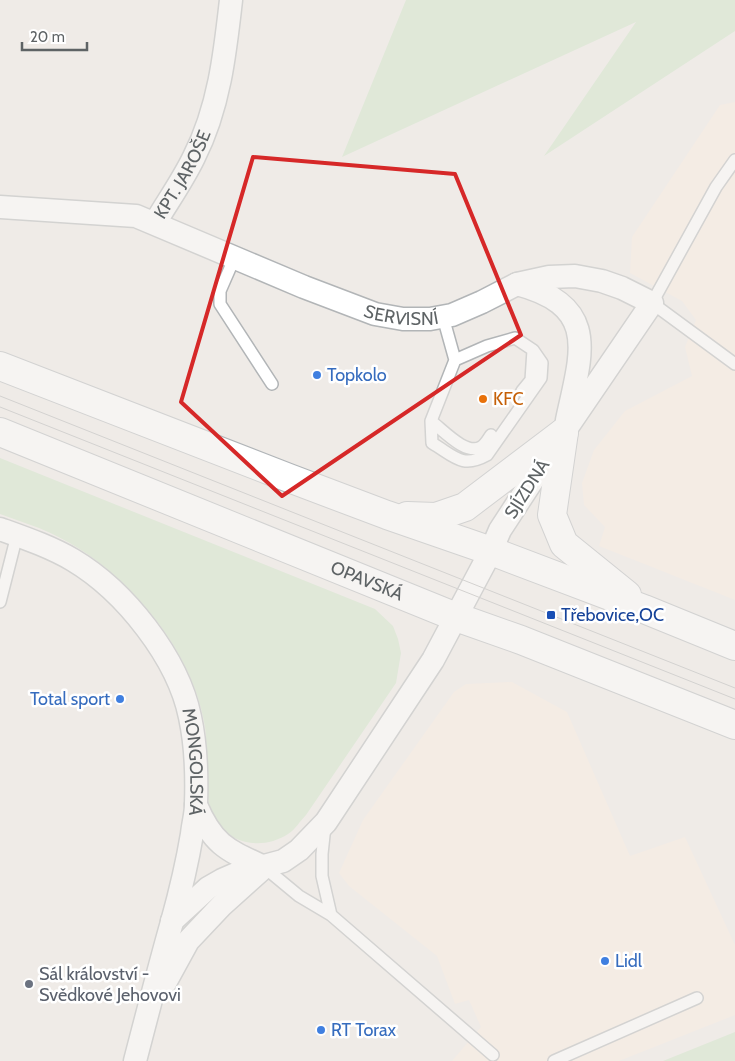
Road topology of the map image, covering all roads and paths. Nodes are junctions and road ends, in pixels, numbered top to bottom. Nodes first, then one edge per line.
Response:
1 (231, 0) edge
2 (735, 160) edge
3 (0, 207) edge
4 (155, 223) junction
5 (234, 259) junction
6 (517, 284) junction
7 (652, 303) junction
8 (443, 317) junction
9 (533, 350) junction
10 (455, 360) junction
11 (735, 364) edge
12 (0, 366) edge
13 (272, 384) dead end
14 (431, 421) junction
15 (0, 432) edge
16 (564, 432) junction
17 (387, 515) junction
18 (9, 532) edge
19 (491, 551) junction
20 (0, 602) edge
21 (644, 609) junction
22 (456, 617) junction
23 (735, 646) edge
24 (735, 725) edge
25 (196, 805) junction
26 (326, 822) junction
27 (264, 867) junction
28 (331, 915) junction
29 (172, 921) junction
30 (697, 998) dead end
31 (145, 1022) junction
32 (494, 1059) edge
33 (135, 1061) edge
34 (554, 1061) edge

1 - 4 street, KPT. JAROŠE
2 - 7 lane, SJÍZDNÁ
3 - 4 street, KPT. JAROŠE
4 - 5 street, SERVISNÍ
5 - 8 street, SERVISNÍ
5 - 13 lane
6 - 7 street, SERVISNÍ
6 - 8 street, SERVISNÍ
6 - 16 street
7 - 11 lane
7 - 16 street, SJÍZDNÁ
8 - 10 lane
9 - 10 lane
9 - 14 lane
9 - 14 lane
10 - 14 lane
12 - 17 main road
15 - 22 main road, OPAVSKÁ
16 - 17 main road
16 - 19 street, SJÍZDNÁ
16 - 21 main road
17 - 19 main road
18 - 20 lane, MONGOLSKÁ
18 - 25 street, MONGOLSKÁ
19 - 21 main road
19 - 22 street, SJÍZDNÁ
21 - 23 main road
22 - 24 main road, OPAVSKÁ
22 - 26 street, SJÍZDNÁ
25 - 27 street
25 - 29 street, MONGOLSKÁ
26 - 27 street, SJÍZDNÁ
26 - 28 lane
27 - 28 lane
27 - 29 street
27 - 31 street
28 - 32 lane
29 - 31 street, MONGOLSKÁ
30 - 34 lane
31 - 33 street, MONGOLSKÁ

